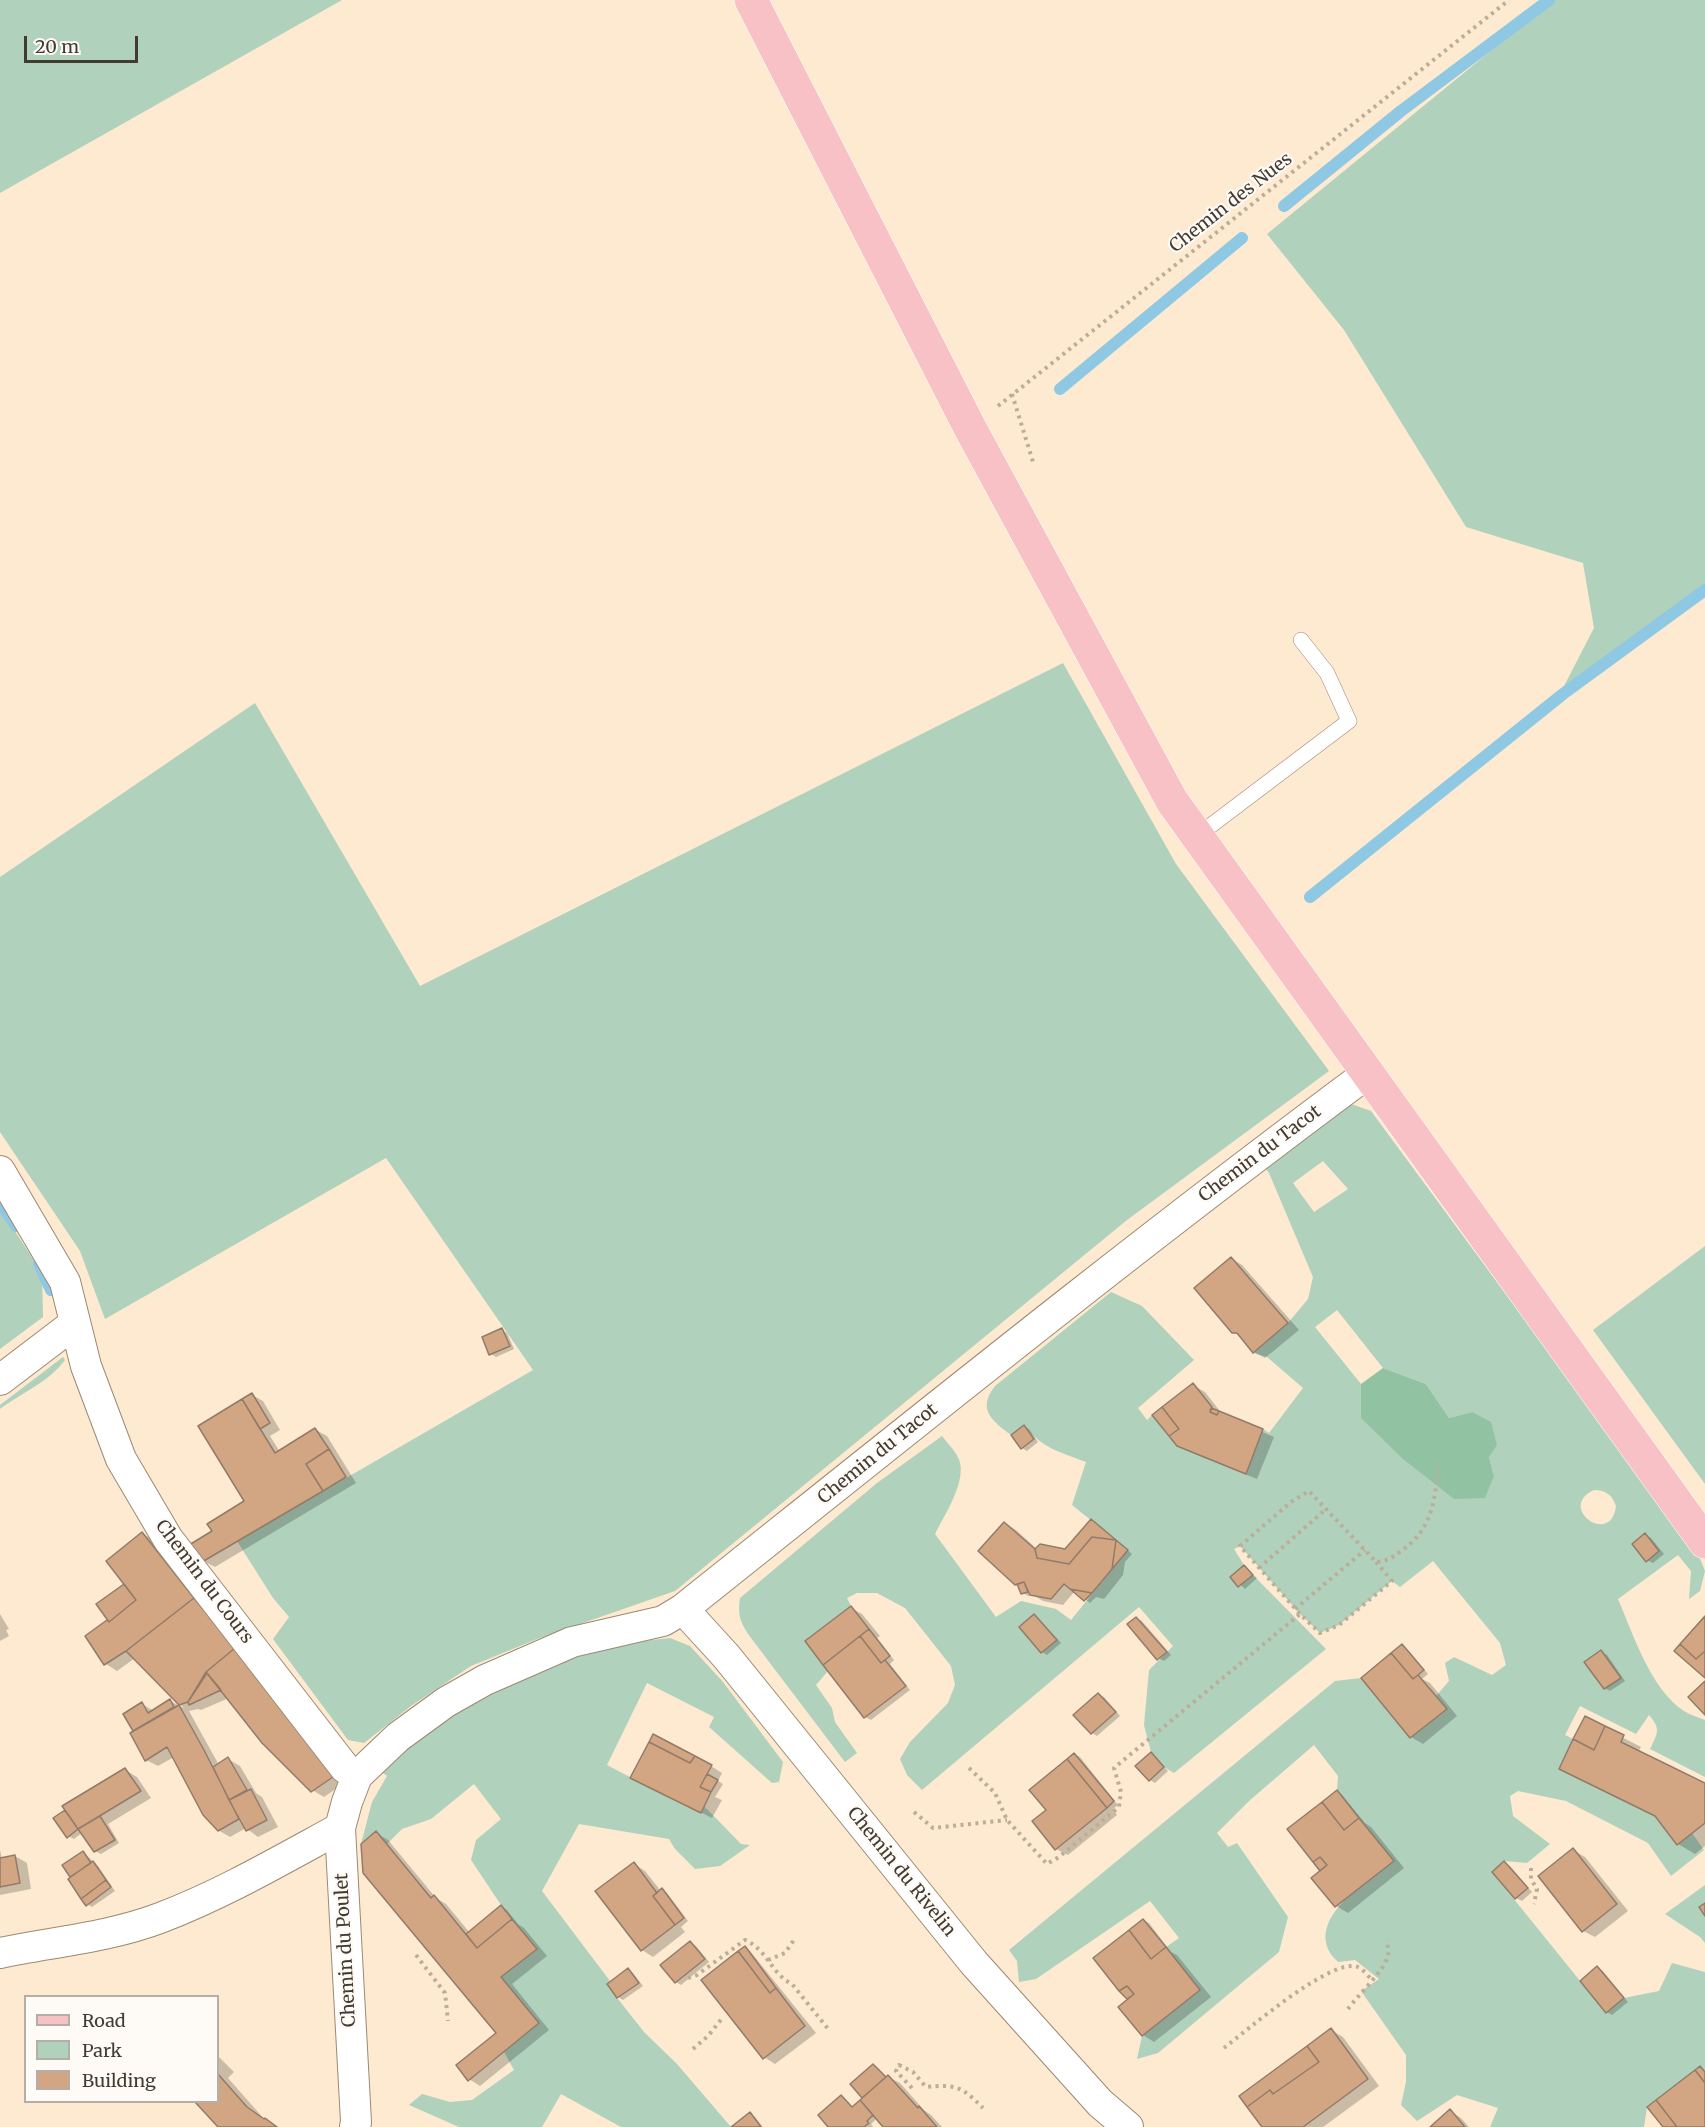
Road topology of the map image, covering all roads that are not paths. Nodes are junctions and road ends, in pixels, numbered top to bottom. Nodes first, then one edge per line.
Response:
1 (751, 0) edge
2 (1301, 640) dead end
3 (1197, 836) junction
4 (1368, 1073) junction
5 (0, 1171) edge
6 (75, 1323) junction
7 (0, 1380) edge
8 (1705, 1542) edge
9 (683, 1610) junction
10 (357, 1776) junction
11 (340, 1828) junction
12 (0, 1953) edge
13 (355, 2127) edge
14 (1128, 2127) edge

1 - 3 main road
2 - 3 lane
3 - 4 main road
4 - 8 main road
4 - 9 street, Chemin du Tacot
5 - 6 street, Chemin du Cours
6 - 7 street
6 - 10 street, Chemin du Cours
9 - 10 street, Chemin du Tacot
9 - 14 street, Chemin du Rivelin
10 - 11 street, Chemin du Poulet
11 - 12 street
11 - 13 street, Chemin du Poulet

